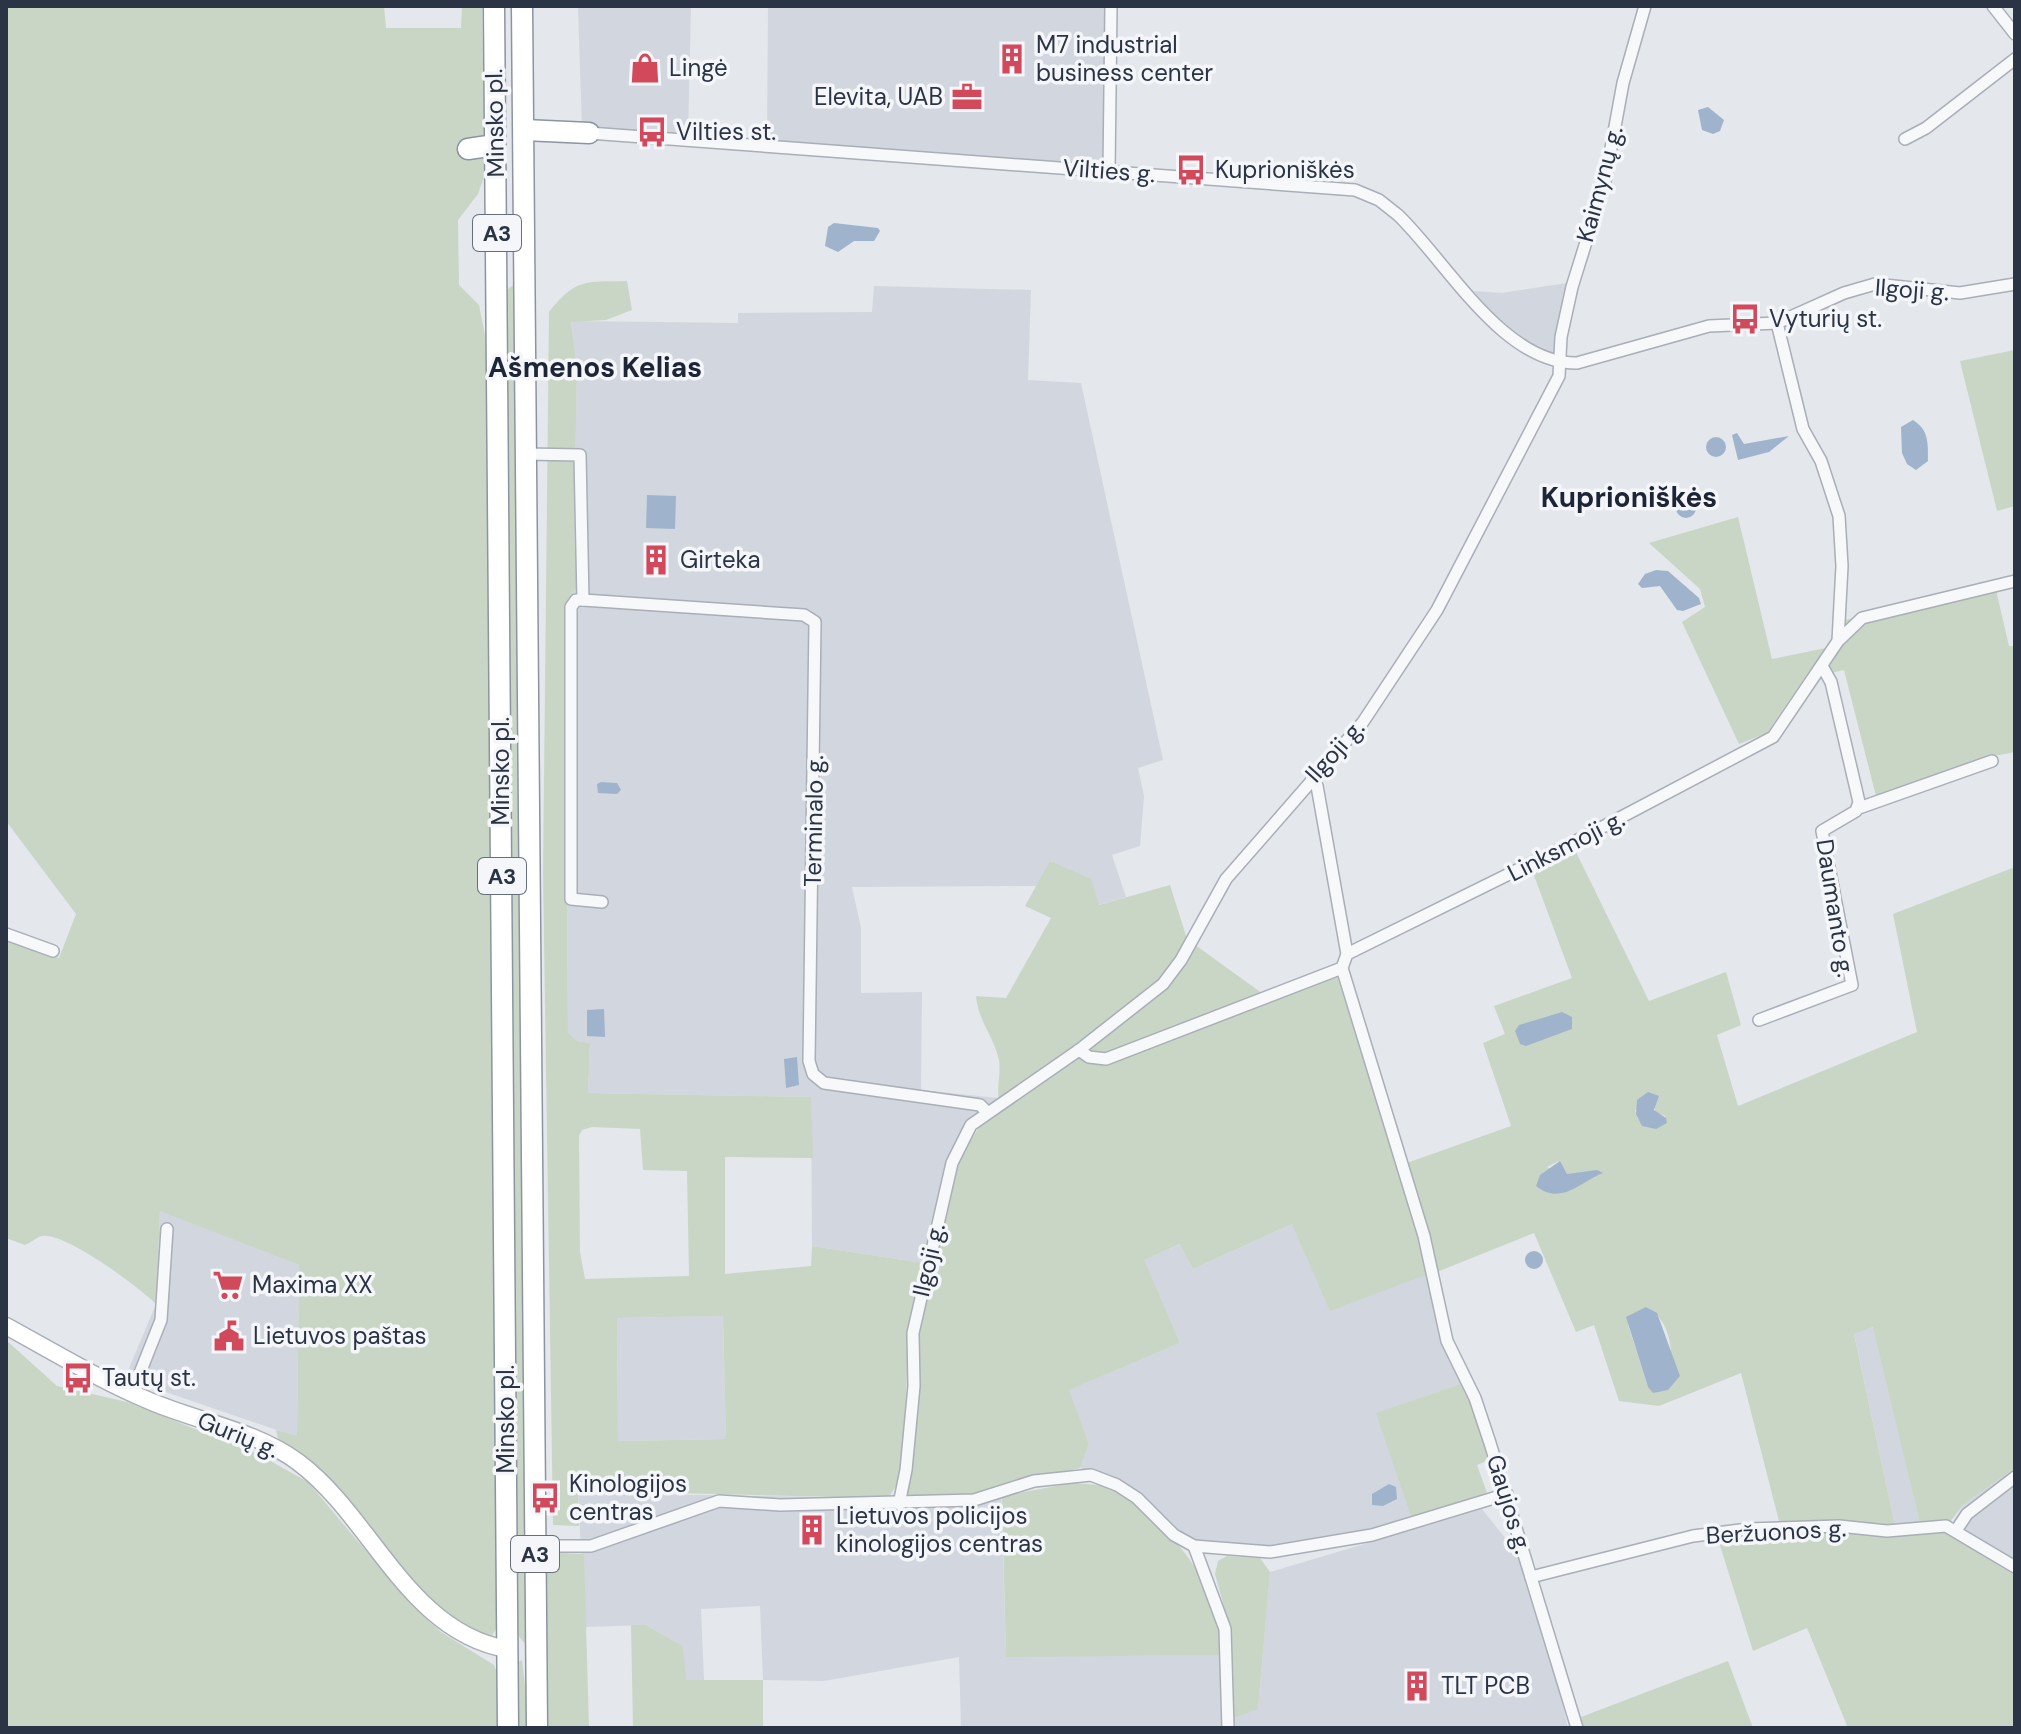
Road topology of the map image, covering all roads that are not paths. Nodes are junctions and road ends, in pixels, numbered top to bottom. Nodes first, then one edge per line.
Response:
1 (494, 6) edge
2 (522, 6) edge
3 (1111, 6) edge
4 (1645, 6) edge
5 (1993, 6) edge
6 (2015, 34) edge
7 (2015, 59) edge
8 (524, 130) junction
9 (589, 133) joint
10 (1905, 139) dead end
11 (495, 145) junction
12 (468, 149) dead end
13 (1109, 171) junction
14 (496, 172) junction
15 (525, 280) junction
16 (2015, 284) edge
17 (1777, 323) junction
18 (1561, 363) junction
19 (526, 454) junction
20 (2015, 581) edge
21 (1840, 599) junction
22 (583, 600) junction
23 (1862, 618) junction
24 (1838, 641) junction
25 (1822, 666) junction
26 (1992, 761) dead end
27 (1312, 778) junction
28 (1859, 808) junction
29 (602, 902) dead end
30 (6, 934) edge
31 (53, 951) dead end
32 (1347, 954) junction
33 (1342, 968) junction
34 (1759, 1020) dead end
35 (1079, 1050) junction
36 (987, 1112) junction
37 (167, 1229) dead end
38 (6, 1326) edge
39 (132, 1393) junction
40 (2015, 1477) edge
41 (1507, 1494) junction
42 (899, 1504) junction
43 (1957, 1529) junction
44 (535, 1546) junction
45 (1194, 1546) junction
46 (2015, 1567) edge
47 (1531, 1577) junction
48 (507, 1649) junction
49 (537, 1676) junction
50 (508, 1728) edge
51 (537, 1728) edge
52 (1228, 1728) edge
53 (1577, 1728) edge

1 - 11 highway, Minsko pl. / A3
2 - 8 highway, Minsko pl. / A3
3 - 13 street
4 - 18 street, Kaimynų g.
5 - 6 street
7 - 10 street
8 - 9 highway
8 - 15 highway, Minsko pl. / A3
9 - 13 street, Vilties g.
11 - 12 highway
11 - 14 highway, Minsko pl. / A3
13 - 18 street, Vilties g.
14 - 15 highway
14 - 48 highway, Minsko pl. / A3
15 - 19 highway, Minsko pl. / A3
16 - 17 street, Ilgoji g.
17 - 18 street, Ilgoji g.
17 - 21 street
18 - 27 street, Ilgoji g.
19 - 22 street
19 - 44 highway, Minsko pl. / A3
20 - 23 street
21 - 23 street
21 - 24 street
22 - 29 street
22 - 36 street, Terminalo g.
23 - 24 street, Linksmoji g.
24 - 25 street, Linksmoji g.
25 - 28 street, Daumanto g.
25 - 32 street, Linksmoji g.
26 - 28 street
27 - 32 street
27 - 35 street, Ilgoji g.
28 - 34 street, Daumanto g.
30 - 31 street
32 - 33 street
33 - 35 street
33 - 41 street, Gaujos g.
35 - 36 street, Ilgoji g.
36 - 42 street, Ilgoji g.
37 - 39 street
38 - 39 street, Gurių g.
39 - 48 street, Gurių g.
40 - 43 street
41 - 45 street
41 - 47 street, Gaujos g.
42 - 44 street
42 - 45 street
43 - 46 street
43 - 47 street, Beržuonos g.
44 - 49 highway, Minsko pl. / A3
45 - 52 street
47 - 53 street, Gaujos g.
48 - 49 highway
48 - 50 highway, Minsko pl. / A3
49 - 51 highway, Minsko pl. / A3

